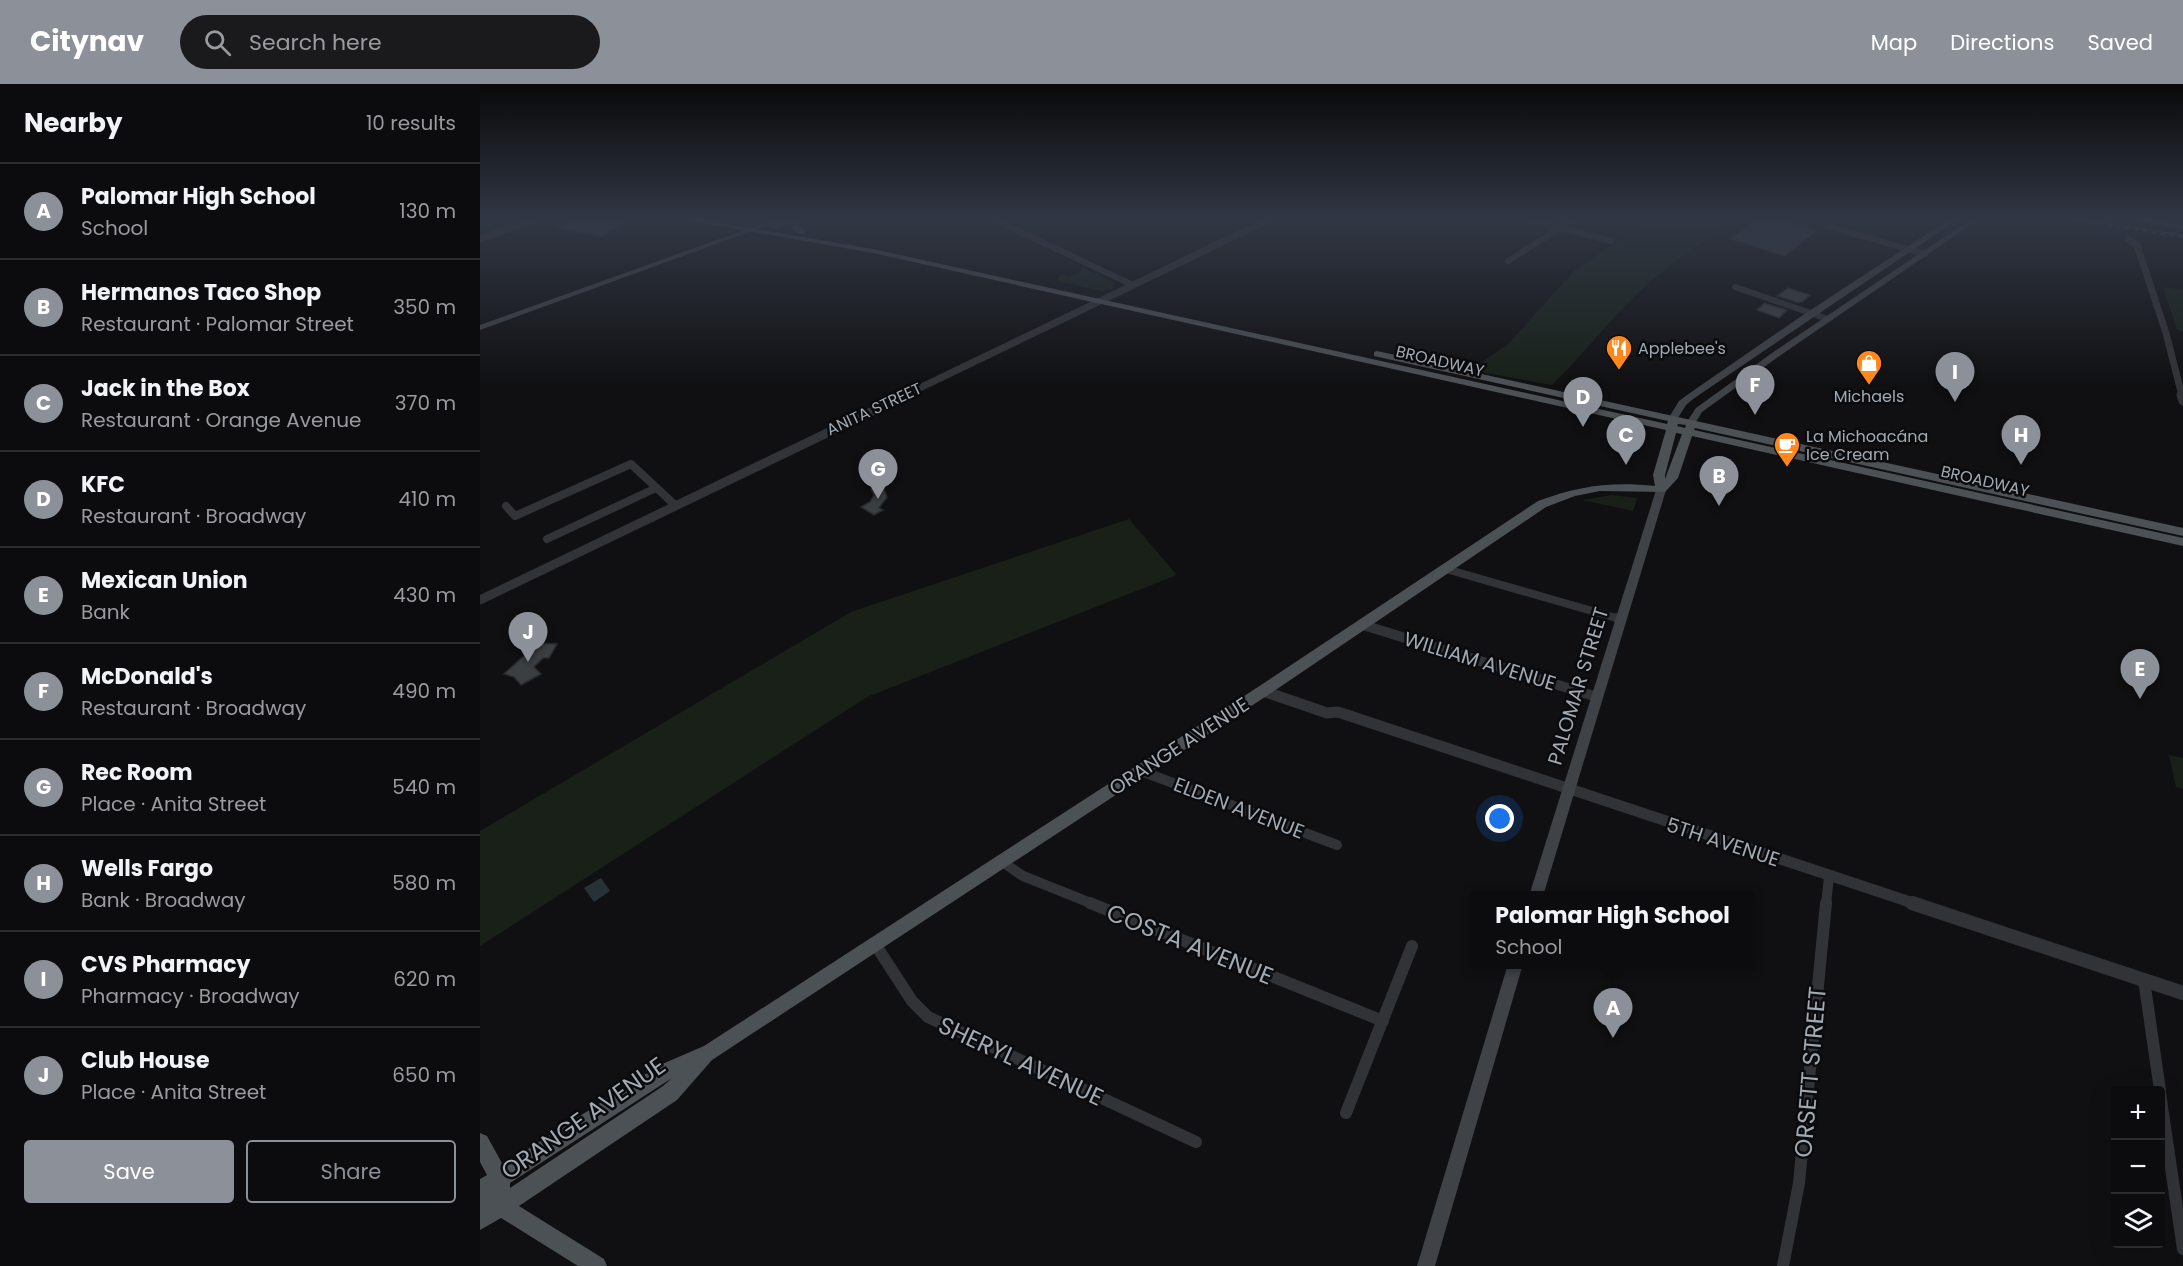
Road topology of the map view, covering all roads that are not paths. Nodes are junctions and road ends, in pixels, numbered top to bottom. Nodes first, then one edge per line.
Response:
1 (629, 275) edge
2 (983, 275) edge
3 (1015, 275) edge
4 (1111, 275) edge
5 (1153, 275) edge
6 (1871, 275) edge
7 (1893, 275) edge
8 (2147, 275) edge
9 (1132, 285) junction
10 (1735, 287) dead end
11 (1110, 296) junction
12 (1100, 301) junction
13 (1812, 313) junction
14 (1828, 319) junction
15 (480, 328) edge
16 (1303, 342) junction
17 (1463, 378) junction
18 (2183, 401) edge
19 (1672, 424) junction
20 (1689, 428) junction
21 (1925, 479) junction
22 (656, 488) junction
23 (1661, 490) junction
24 (675, 505) junction
25 (506, 506) dead end
26 (2183, 532) edge
27 (547, 539) dead end
28 (2183, 542) edge
29 (1446, 569) junction
30 (480, 600) edge
31 (1620, 619) junction
32 (1363, 625) junction
33 (1263, 691) junction
34 (1597, 697) junction
35 (1141, 771) junction
36 (1568, 789) junction
37 (1337, 845) dead end
38 (1001, 861) junction
39 (1829, 877) junction
40 (1537, 891) edge
41 (875, 944) junction
42 (1412, 946) dead end
43 (1514, 969) edge
44 (2144, 980) junction
45 (2183, 993) edge
46 (1383, 1021) junction
47 (710, 1053) junction
48 (2159, 1086) edge
49 (1346, 1113) dead end
50 (2165, 1126) edge
51 (1196, 1142) dead end
52 (480, 1143) edge
53 (500, 1178) junction
54 (480, 1191) edge
55 (480, 1202) edge
56 (501, 1206) junction
57 (480, 1220) edge
58 (2183, 1249) edge
59 (597, 1266) edge
60 (1426, 1266) edge
61 (1783, 1266) edge

1 - 15 main road
2 - 12 main road, BROADWAY
3 - 11 main road, BROADWAY
4 - 9 street
5 - 9 street, ANITA STREET
6 - 13 main road, PALOMAR STREET
7 - 14 main road, PALOMAR STREET
8 - 18 street
9 - 11 street, ANITA STREET
10 - 13 street
11 - 12 street, ANITA STREET
11 - 16 main road, BROADWAY
12 - 16 main road, BROADWAY
12 - 24 street, ANITA STREET
13 - 14 street
13 - 19 main road, PALOMAR STREET
14 - 20 main road, PALOMAR STREET
16 - 17 main road, BROADWAY
16 - 17 main road, BROADWAY
17 - 19 main road, BROADWAY
17 - 19 main road, BROADWAY
19 - 20 main road, BROADWAY
19 - 23 main road, PALOMAR STREET
20 - 21 main road, BROADWAY
20 - 23 main road, PALOMAR STREET
21 - 26 main road, BROADWAY
21 - 28 main road, BROADWAY
22 - 24 street
22 - 25 street
22 - 27 street
23 - 29 main road, ORANGE AVENUE
23 - 31 main road, PALOMAR STREET
24 - 30 street, ANITA STREET
29 - 31 street
29 - 32 main road, ORANGE AVENUE
31 - 34 main road, PALOMAR STREET
32 - 33 main road, ORANGE AVENUE
32 - 34 street, WILLIAM AVENUE
33 - 35 main road, ORANGE AVENUE
33 - 36 street, 5TH AVENUE
34 - 36 main road, PALOMAR STREET
35 - 37 street, ELDEN AVENUE
35 - 38 main road, ORANGE AVENUE
36 - 39 street, 5TH AVENUE
36 - 40 main road, PALOMAR STREET
38 - 41 main road, ORANGE AVENUE
38 - 46 street, COSTA AVENUE
39 - 44 street, 5TH AVENUE
39 - 61 street, ORSETT STREET
41 - 47 main road, ORANGE AVENUE
41 - 51 street, SHERYL AVENUE
42 - 46 street
43 - 60 main road
44 - 45 street, 5TH AVENUE
44 - 48 street
46 - 49 street
47 - 53 main road, ORANGE AVENUE
47 - 56 main road, ORANGE AVENUE
50 - 58 street
52 - 53 main road
53 - 54 main road, ORANGE AVENUE
53 - 56 main road
55 - 56 main road
56 - 57 main road, ORANGE AVENUE
56 - 59 main road

